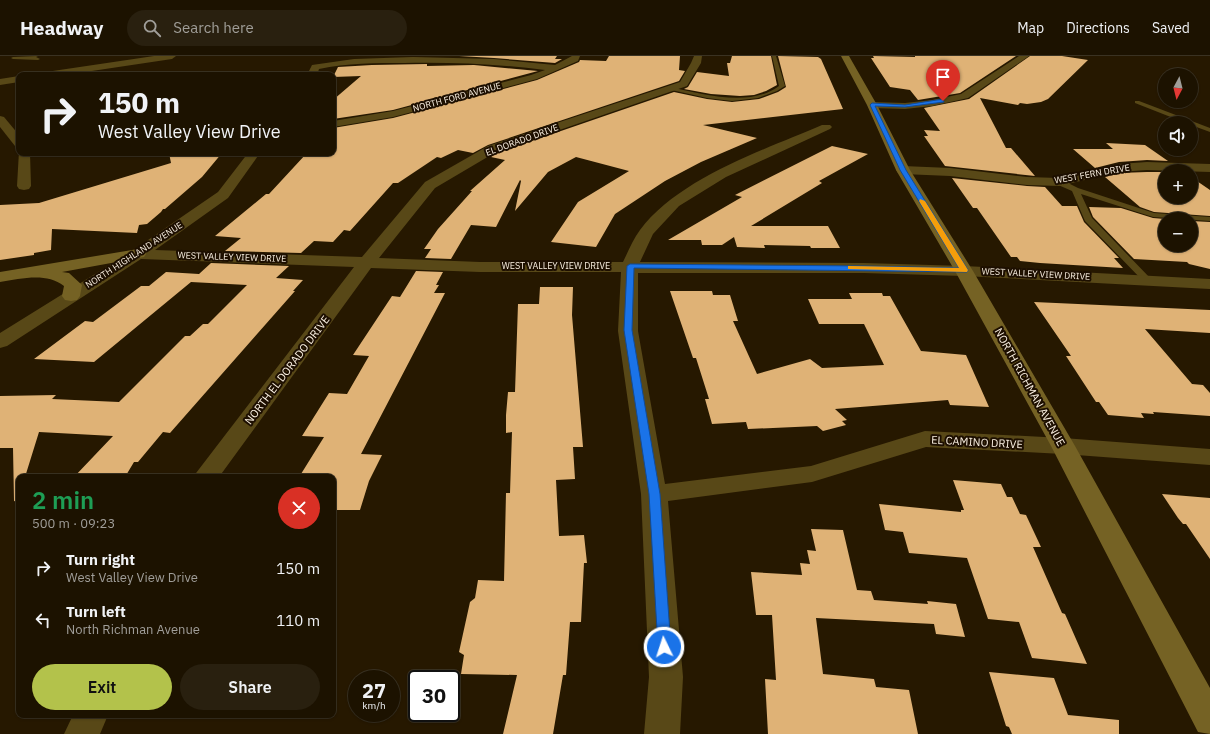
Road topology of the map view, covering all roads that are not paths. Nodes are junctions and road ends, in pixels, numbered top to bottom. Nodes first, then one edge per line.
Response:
1 (172, 56) edge
2 (576, 56) edge
3 (698, 56) edge
4 (774, 56) edge
5 (845, 56) edge
6 (1025, 56) edge
7 (37, 57) edge
8 (13, 58) dead end
9 (130, 62) junction
10 (557, 68) junction
11 (140, 71) dead end
12 (65, 72) edge
13 (313, 72) edge
14 (16, 79) edge
15 (0, 82) edge
16 (670, 89) junction
17 (1137, 102) dead end
18 (872, 105) junction
19 (0, 119) edge
20 (336, 124) edge
21 (826, 127) dead end
22 (1210, 130) edge
23 (16, 139) edge
24 (24, 156) edge
25 (252, 156) edge
26 (1210, 168) edge
27 (903, 170) junction
28 (1059, 182) junction
29 (24, 186) dead end
30 (1075, 190) junction
31 (1210, 219) edge
32 (138, 254) junction
33 (368, 262) junction
34 (630, 266) junction
35 (964, 270) junction
36 (26, 273) junction
37 (0, 277) edge
38 (1146, 280) junction
39 (1210, 284) edge
40 (71, 296) junction
41 (0, 342) edge
42 (1063, 446) junction
43 (1210, 457) edge
44 (208, 474) edge
45 (654, 494) junction
46 (90, 718) edge
47 (1210, 721) edge
48 (82, 734) edge
49 (662, 734) edge

1 - 9 street
2 - 10 street, NORTH FORD AVENUE
3 - 16 street, EL DORADO DRIVE
4 - 16 lane
5 - 18 street, NORTH RICHMAN AVENUE
6 - 18 street
7 - 8 lane
9 - 11 street
9 - 12 street
10 - 13 street
10 - 20 street, NORTH FORD AVENUE
14 - 15 street
16 - 33 street, EL DORADO DRIVE
17 - 22 lane
18 - 27 street, NORTH RICHMAN AVENUE
19 - 23 street
21 - 34 street
24 - 29 street
25 - 32 street, NORTH HIGHLAND AVENUE
26 - 28 street, WEST FERN DRIVE
27 - 28 street, WEST FERN DRIVE
27 - 35 street, NORTH RICHMAN AVENUE
28 - 30 lane
30 - 31 lane
30 - 38 lane
32 - 33 street, WEST VALLEY VIEW DRIVE
32 - 36 street, WEST VALLEY VIEW DRIVE
32 - 40 street, NORTH HIGHLAND AVENUE
33 - 34 street, WEST VALLEY VIEW DRIVE
33 - 44 street, NORTH EL DORADO DRIVE
34 - 35 street, WEST VALLEY VIEW DRIVE
34 - 45 street
35 - 38 street, WEST VALLEY VIEW DRIVE
35 - 42 street, NORTH RICHMAN AVENUE
36 - 37 street, WEST VALLEY VIEW DRIVE
36 - 40 street
38 - 39 street, WEST VALLEY VIEW DRIVE
40 - 41 street, NORTH HIGHLAND AVENUE
42 - 43 street, EL CAMINO DRIVE
42 - 45 street, EL CAMINO DRIVE
42 - 47 street, NORTH RICHMAN AVENUE
45 - 49 street
46 - 48 street

